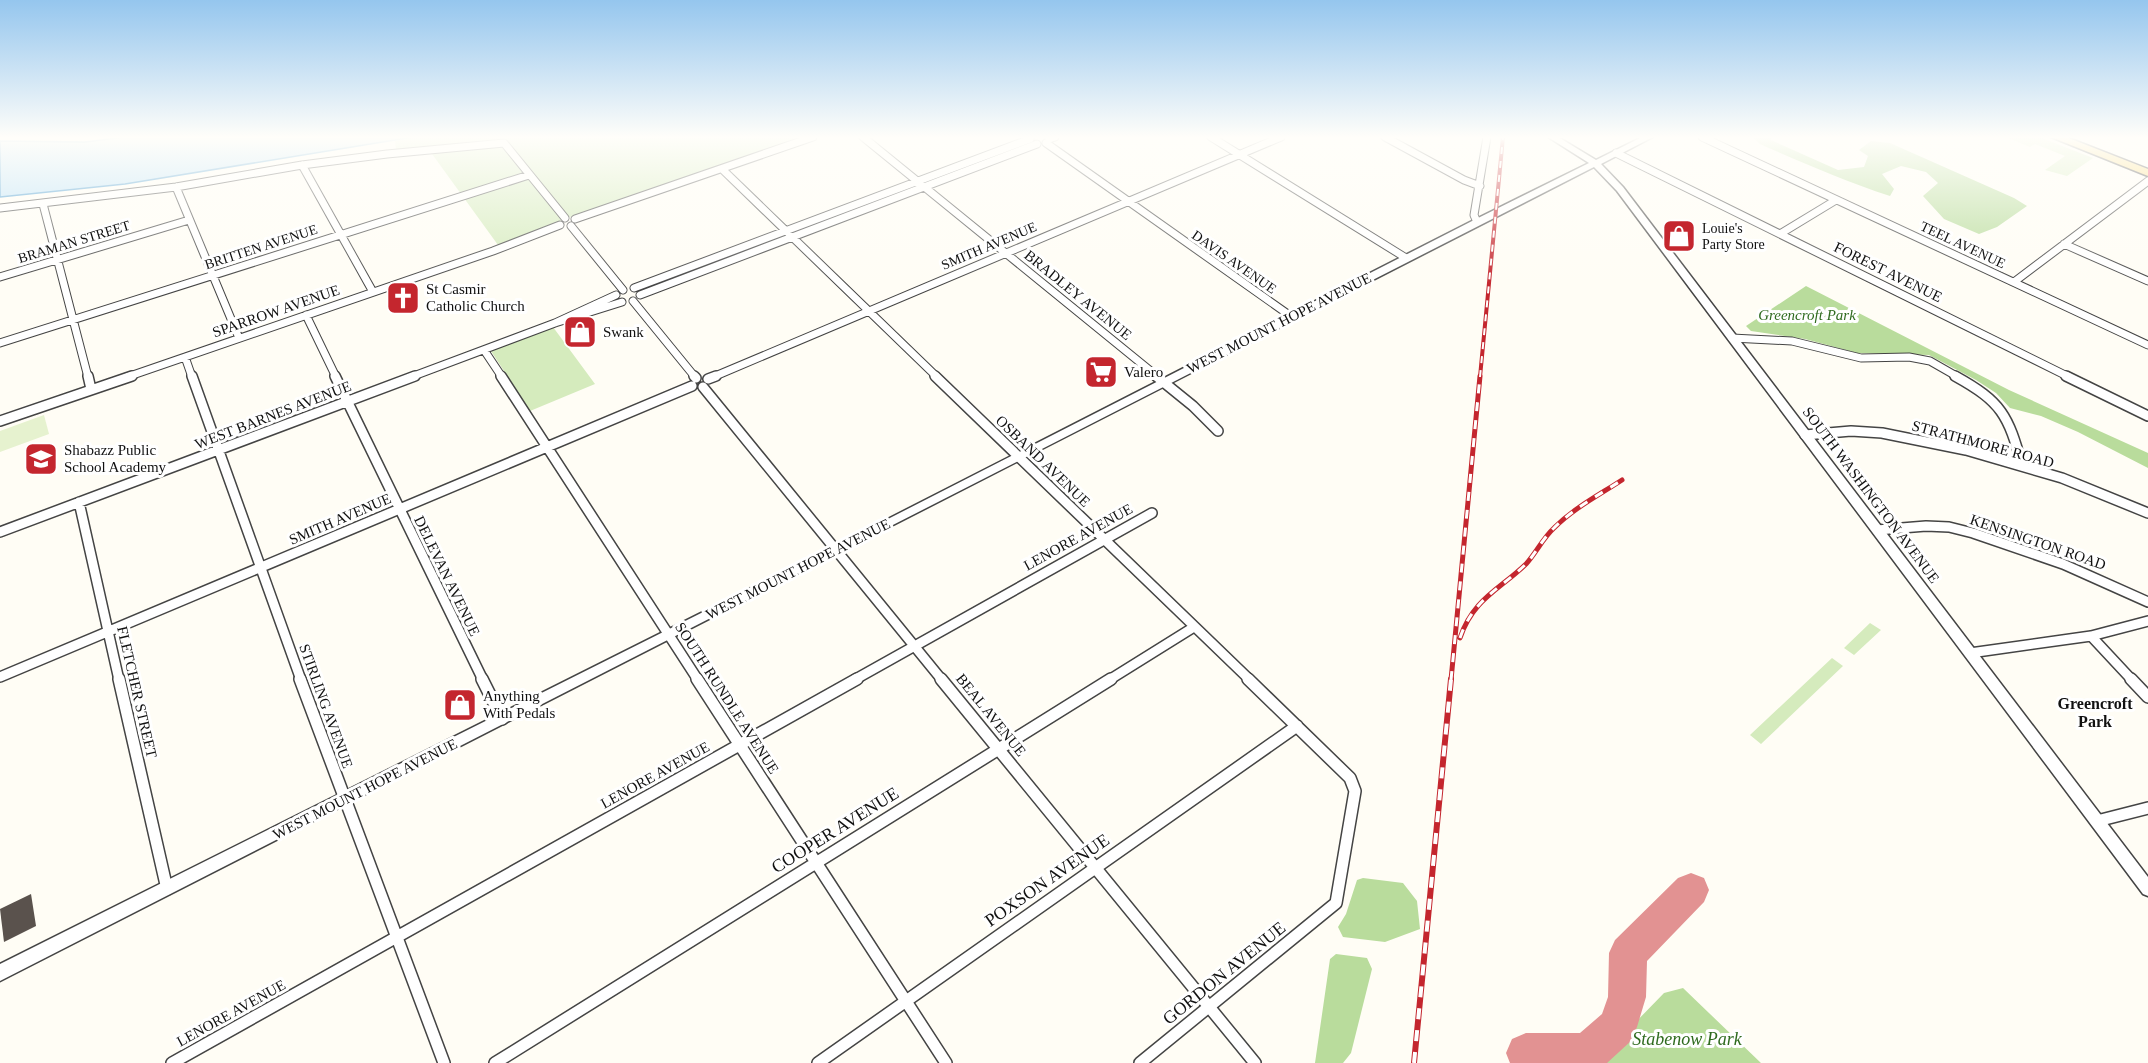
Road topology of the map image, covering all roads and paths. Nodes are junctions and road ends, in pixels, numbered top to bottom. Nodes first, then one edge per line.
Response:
1 (1480, 186) edge
2 (177, 187) joint
3 (314, 187) edge
4 (492, 187) edge
5 (537, 187) edge
6 (673, 187) edge
7 (740, 187) edge
8 (914, 187) edge
9 (924, 187) edge
10 (1110, 187) edge
11 (1163, 187) edge
12 (1290, 187) edge
13 (1547, 187) edge
14 (1618, 187) edge
15 (1684, 187) edge
16 (1808, 187) edge
17 (2141, 187) edge
18 (1836, 200) junction
19 (1128, 201) junction
20 (43, 204) junction
21 (0, 208) edge
22 (189, 220) junction
23 (563, 222) junction
24 (573, 222) junction
25 (1477, 222) junction
26 (341, 234) junction
27 (790, 234) junction
28 (1780, 234) junction
29 (2064, 244) junction
30 (1006, 253) junction
31 (1406, 258) junction
32 (56, 260) junction
33 (212, 275) junction
34 (0, 277) edge
35 (2148, 281) edge
36 (2014, 282) junction
37 (623, 290) junction
38 (373, 292) junction
39 (616, 295) junction
40 (635, 295) junction
41 (622, 302) junction
42 (869, 311) junction
43 (306, 315) junction
44 (1292, 317) junction
45 (73, 320) junction
46 (555, 323) junction
47 (238, 338) junction
48 (1732, 338) junction
49 (0, 343) edge
50 (2148, 345) edge
51 (484, 350) junction
52 (185, 357) junction
53 (694, 382) junction
54 (1164, 382) junction
55 (706, 383) junction
56 (92, 389) junction
57 (347, 400) junction
58 (2148, 416) edge
59 (0, 421) edge
60 (1218, 431) dead end
61 (1805, 435) junction
62 (547, 447) junction
63 (218, 450) junction
64 (1018, 456) junction
65 (2022, 465) junction
66 (78, 502) junction
67 (400, 508) junction
68 (1152, 513) dead end
69 (2148, 513) edge
70 (1877, 530) junction
71 (0, 532) edge
72 (1104, 538) junction
73 (837, 550) junction
74 (260, 567) junction
75 (2148, 602) edge
76 (2148, 621) edge
77 (1194, 627) junction
78 (108, 632) junction
79 (668, 635) junction
80 (2091, 636) junction
81 (915, 646) junction
82 (1970, 652) junction
83 (0, 677) edge
84 (2148, 697) edge
85 (502, 719) junction
86 (1297, 726) junction
87 (740, 745) junction
88 (999, 748) junction
89 (344, 800) junction
90 (2148, 808) edge
91 (2097, 821) junction
92 (816, 862) junction
93 (1095, 867) junction
94 (167, 889) junction
95 (2148, 889) edge
96 (1329, 911) joint
97 (396, 937) junction
98 (0, 973) edge
99 (906, 1002) junction
100 (1209, 1007) junction
101 (172, 1063) edge
102 (444, 1063) edge
103 (495, 1063) edge
104 (818, 1063) edge
105 (946, 1063) edge
106 (1140, 1063) edge
107 (1255, 1063) edge

1 - 25 street
2 - 20 street
2 - 22 street
3 - 26 street
4 - 26 street, BRITTEN AVENUE
5 - 23 street
6 - 24 street
7 - 27 street, OSBAND AVENUE
8 - 27 street
9 - 30 street, BRADLEY AVENUE
10 - 19 street, DAVIS AVENUE
11 - 19 street, SMITH AVENUE
12 - 31 street
13 - 25 street, WEST MOUNT HOPE AVENUE
14 - 48 street, SOUTH WASHINGTON AVENUE
15 - 28 street, FOREST AVENUE
16 - 18 street, TEEL AVENUE
17 - 29 street
18 - 28 street
18 - 36 street, TEEL AVENUE
19 - 30 street, SMITH AVENUE
19 - 44 street, DAVIS AVENUE
20 - 21 street
20 - 32 street
22 - 32 street, BRAMAN STREET
22 - 33 street
23 - 24 street
23 - 38 street, SPARROW AVENUE
24 - 37 street
25 - 31 street, WEST MOUNT HOPE AVENUE
26 - 33 street, BRITTEN AVENUE
26 - 38 street
27 - 40 street
27 - 42 street, OSBAND AVENUE
28 - 58 street, FOREST AVENUE
29 - 35 street
29 - 36 street
30 - 42 street, SMITH AVENUE
30 - 54 street, BRADLEY AVENUE
31 - 44 street, WEST MOUNT HOPE AVENUE
32 - 34 street, BRAMAN STREET
32 - 45 street
33 - 45 street, BRITTEN AVENUE
33 - 47 street
36 - 50 street, TEEL AVENUE
37 - 39 street, WEST BARNES AVENUE
37 - 40 street
38 - 43 street, SPARROW AVENUE
39 - 41 street
39 - 46 street, WEST BARNES AVENUE
40 - 41 street, WEST BARNES AVENUE
40 - 53 street
41 - 46 street, WEST BARNES AVENUE
42 - 55 street, SMITH AVENUE
42 - 64 street, OSBAND AVENUE
43 - 47 street, SPARROW AVENUE
43 - 57 street, DELEVAN AVENUE
44 - 54 street, WEST MOUNT HOPE AVENUE
45 - 49 street, BRITTEN AVENUE
45 - 56 street
46 - 51 street, WEST BARNES AVENUE
47 - 52 street, SPARROW AVENUE
48 - 61 street, SOUTH WASHINGTON AVENUE
48 - 65 street
51 - 57 street, WEST BARNES AVENUE
51 - 62 street, SOUTH RUNDLE AVENUE
52 - 56 street, SPARROW AVENUE
52 - 63 street, STIRLING AVENUE
53 - 55 street
53 - 62 street, SMITH AVENUE
54 - 60 street, BRADLEY AVENUE
54 - 64 street, WEST MOUNT HOPE AVENUE
55 - 73 street, BEAL AVENUE
56 - 59 street, SPARROW AVENUE
57 - 63 street, WEST BARNES AVENUE
57 - 67 street, DELEVAN AVENUE
61 - 65 street, STRATHMORE ROAD
61 - 70 street, SOUTH WASHINGTON AVENUE
62 - 67 street, SMITH AVENUE
62 - 79 street, SOUTH RUNDLE AVENUE
63 - 66 street, WEST BARNES AVENUE
63 - 74 street, STIRLING AVENUE
64 - 72 street, OSBAND AVENUE
64 - 73 street, WEST MOUNT HOPE AVENUE
65 - 69 street, STRATHMORE ROAD
66 - 71 street, WEST BARNES AVENUE
66 - 78 street, FLETCHER STREET
67 - 74 street, SMITH AVENUE
67 - 85 street, DELEVAN AVENUE
68 - 72 street, LENORE AVENUE
70 - 75 street, KENSINGTON ROAD
70 - 82 street, SOUTH WASHINGTON AVENUE
72 - 77 street, OSBAND AVENUE
72 - 81 street, LENORE AVENUE
73 - 79 street, WEST MOUNT HOPE AVENUE
73 - 81 street, BEAL AVENUE
74 - 78 street, SMITH AVENUE
74 - 89 street, STIRLING AVENUE
76 - 80 street
77 - 86 street, OSBAND AVENUE
77 - 88 street, COOPER AVENUE
78 - 83 street, SMITH AVENUE
78 - 94 street, FLETCHER STREET
79 - 85 street, WEST MOUNT HOPE AVENUE
79 - 87 street, SOUTH RUNDLE AVENUE
80 - 82 street
80 - 84 street
81 - 87 street, LENORE AVENUE
81 - 88 street, BEAL AVENUE
82 - 91 street, SOUTH WASHINGTON AVENUE
85 - 89 street, WEST MOUNT HOPE AVENUE
86 - 93 street, POXSON AVENUE
86 - 96 street, OSBAND AVENUE
87 - 92 street, SOUTH RUNDLE AVENUE
87 - 97 street, LENORE AVENUE
88 - 92 street, COOPER AVENUE
88 - 93 street, BEAL AVENUE
89 - 94 street, WEST MOUNT HOPE AVENUE
89 - 97 street, STIRLING AVENUE
90 - 91 street
91 - 95 street, SOUTH WASHINGTON AVENUE
92 - 99 street, SOUTH RUNDLE AVENUE
92 - 103 street, COOPER AVENUE
93 - 99 street, POXSON AVENUE
93 - 100 street, BEAL AVENUE
94 - 98 street, WEST MOUNT HOPE AVENUE
96 - 100 street, GORDON AVENUE
97 - 101 street, LENORE AVENUE
97 - 102 street, STIRLING AVENUE
99 - 104 street, POXSON AVENUE
99 - 105 street, SOUTH RUNDLE AVENUE
100 - 106 street, GORDON AVENUE
100 - 107 street, BEAL AVENUE

